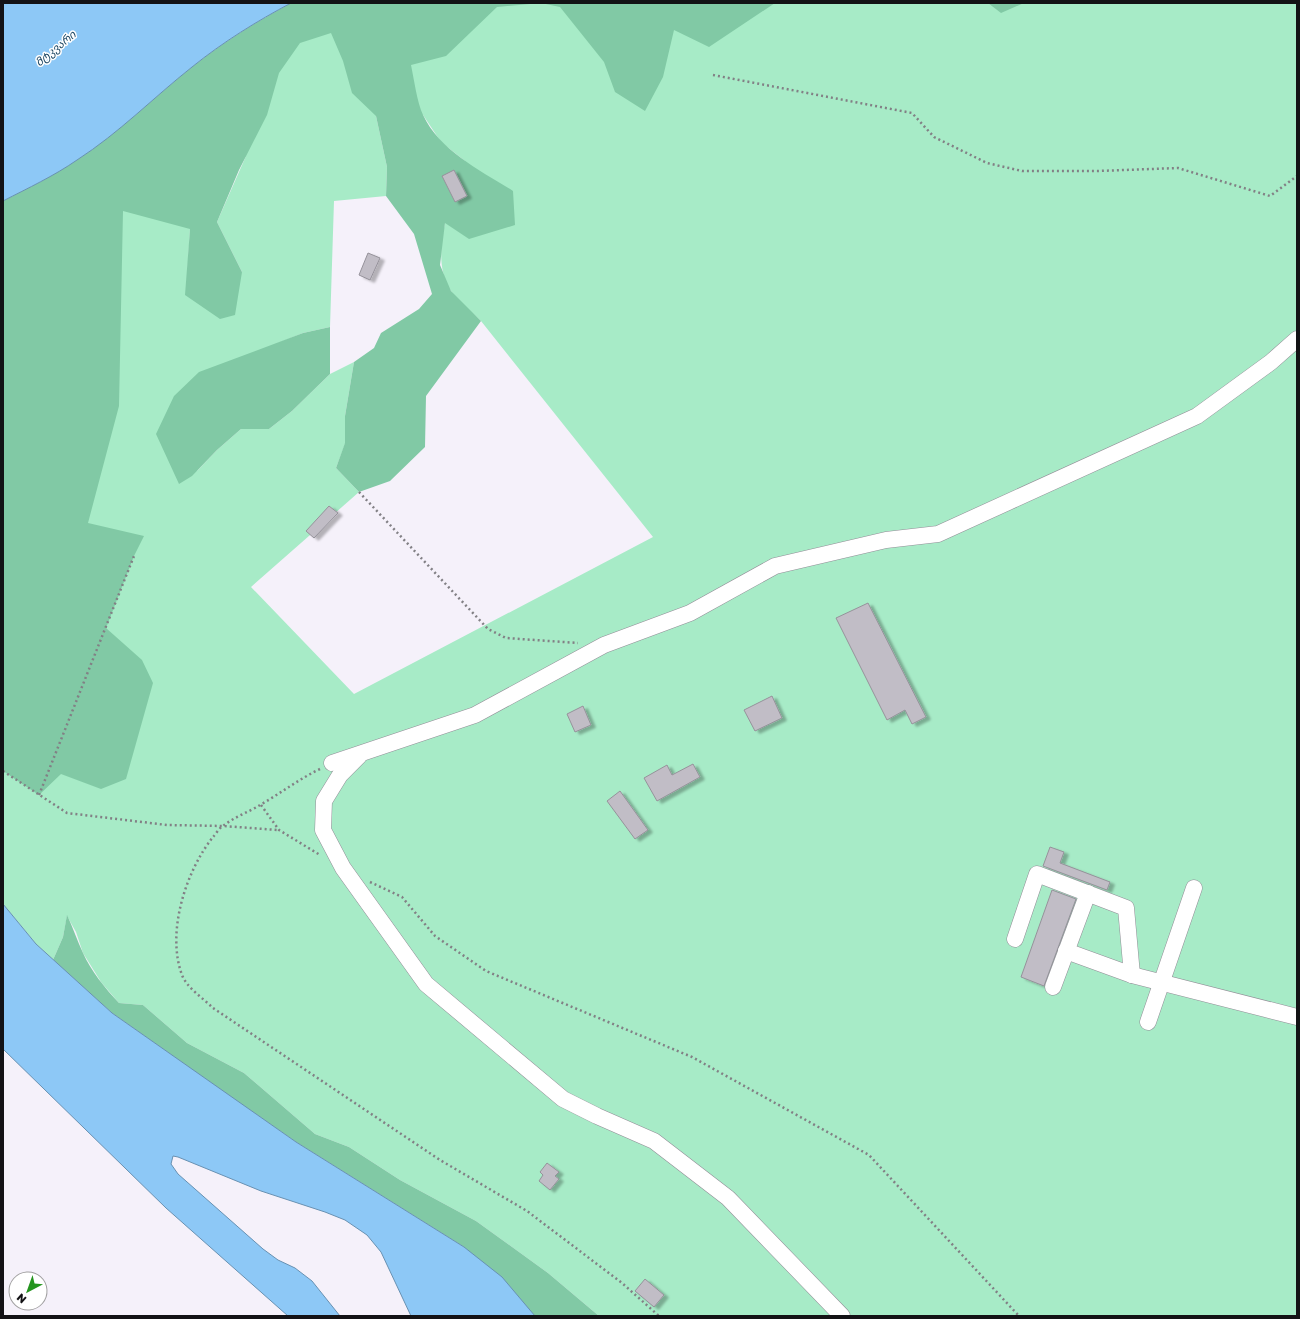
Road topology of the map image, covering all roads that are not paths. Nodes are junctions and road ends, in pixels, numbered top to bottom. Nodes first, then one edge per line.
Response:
1 (1297, 339) edge
2 (362, 752) junction
3 (332, 764) road end
4 (1194, 888) dead end
5 (1088, 893) junction
6 (1015, 939) dead end
7 (1066, 951) junction
8 (1132, 975) junction
9 (1162, 982) junction
10 (1053, 986) dead end
11 (1297, 1017) edge
12 (1148, 1022) dead end
13 (842, 1316) edge

1 - 2 street
2 - 3 street
2 - 13 street
4 - 9 street
5 - 6 street
5 - 7 street
5 - 8 street
7 - 8 street
7 - 10 street
8 - 9 street
9 - 11 street
9 - 12 street

